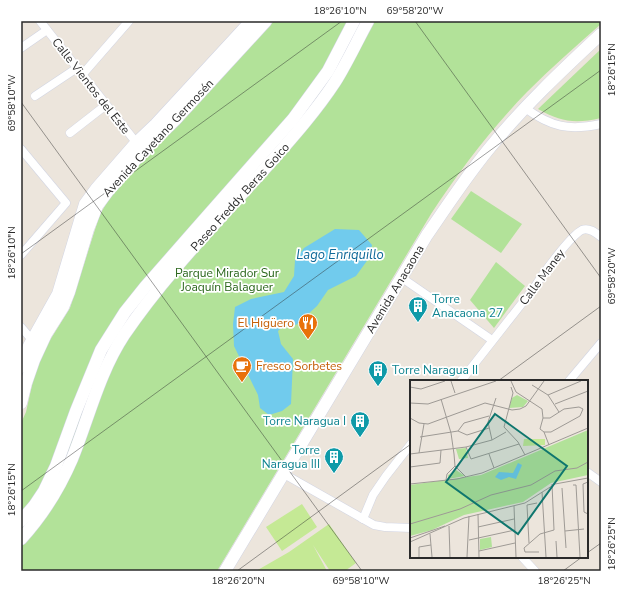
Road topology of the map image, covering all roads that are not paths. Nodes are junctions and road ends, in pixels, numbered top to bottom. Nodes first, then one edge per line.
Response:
1 (40, 21) edge
2 (129, 21) edge
3 (251, 21) edge
4 (266, 21) edge
5 (354, 21) edge
6 (368, 21) edge
7 (47, 30) junction
8 (601, 34) edge
9 (21, 48) edge
10 (79, 71) junction
11 (35, 96) dead end
12 (106, 105) junction
13 (525, 108) junction
14 (601, 124) edge
15 (70, 133) dead end
16 (140, 147) junction
17 (21, 150) edge
18 (601, 237) edge
19 (21, 254) edge
20 (402, 278) junction
21 (21, 327) edge
22 (32, 340) junction
23 (492, 340) junction
24 (601, 343) edge
25 (21, 367) edge
26 (462, 380) edge
27 (570, 380) edge
28 (21, 403) edge
29 (410, 445) edge
30 (588, 473) edge
31 (284, 474) junction
32 (601, 482) edge
33 (363, 519) junction
34 (21, 521) edge
35 (410, 528) edge
36 (21, 539) edge
37 (523, 558) edge
38 (225, 571) edge
39 (535, 571) edge

1 - 7 street, Calle Vientos del Este
2 - 10 street
3 - 16 street, Avenida Cayetano Germosén
4 - 16 street, Avenida Cayetano Germosén
5 - 34 street, Paseo Freddy Beras Goico
6 - 36 street, Paseo Freddy Beras Goico
7 - 9 street
7 - 10 street, Calle Vientos del Este
8 - 13 street, Avenida Anacaona
10 - 11 street
10 - 12 street, Calle Vientos del Este
12 - 15 street
12 - 16 street, Calle Vientos del Este
13 - 14 street
13 - 20 street, Avenida Anacaona
16 - 22 street, Avenida Cayetano Germosén
16 - 28 street, Avenida Cayetano Germosén
17 - 19 street
18 - 23 street, Calle Maney
20 - 23 street
20 - 31 street, Avenida Anacaona
21 - 22 street
22 - 25 street, Avenida Cayetano Germosén
23 - 26 street, Calle Maney
24 - 27 street
29 - 33 street
30 - 32 street
31 - 33 street
31 - 38 street, Avenida Anacaona
33 - 35 street
37 - 39 street

